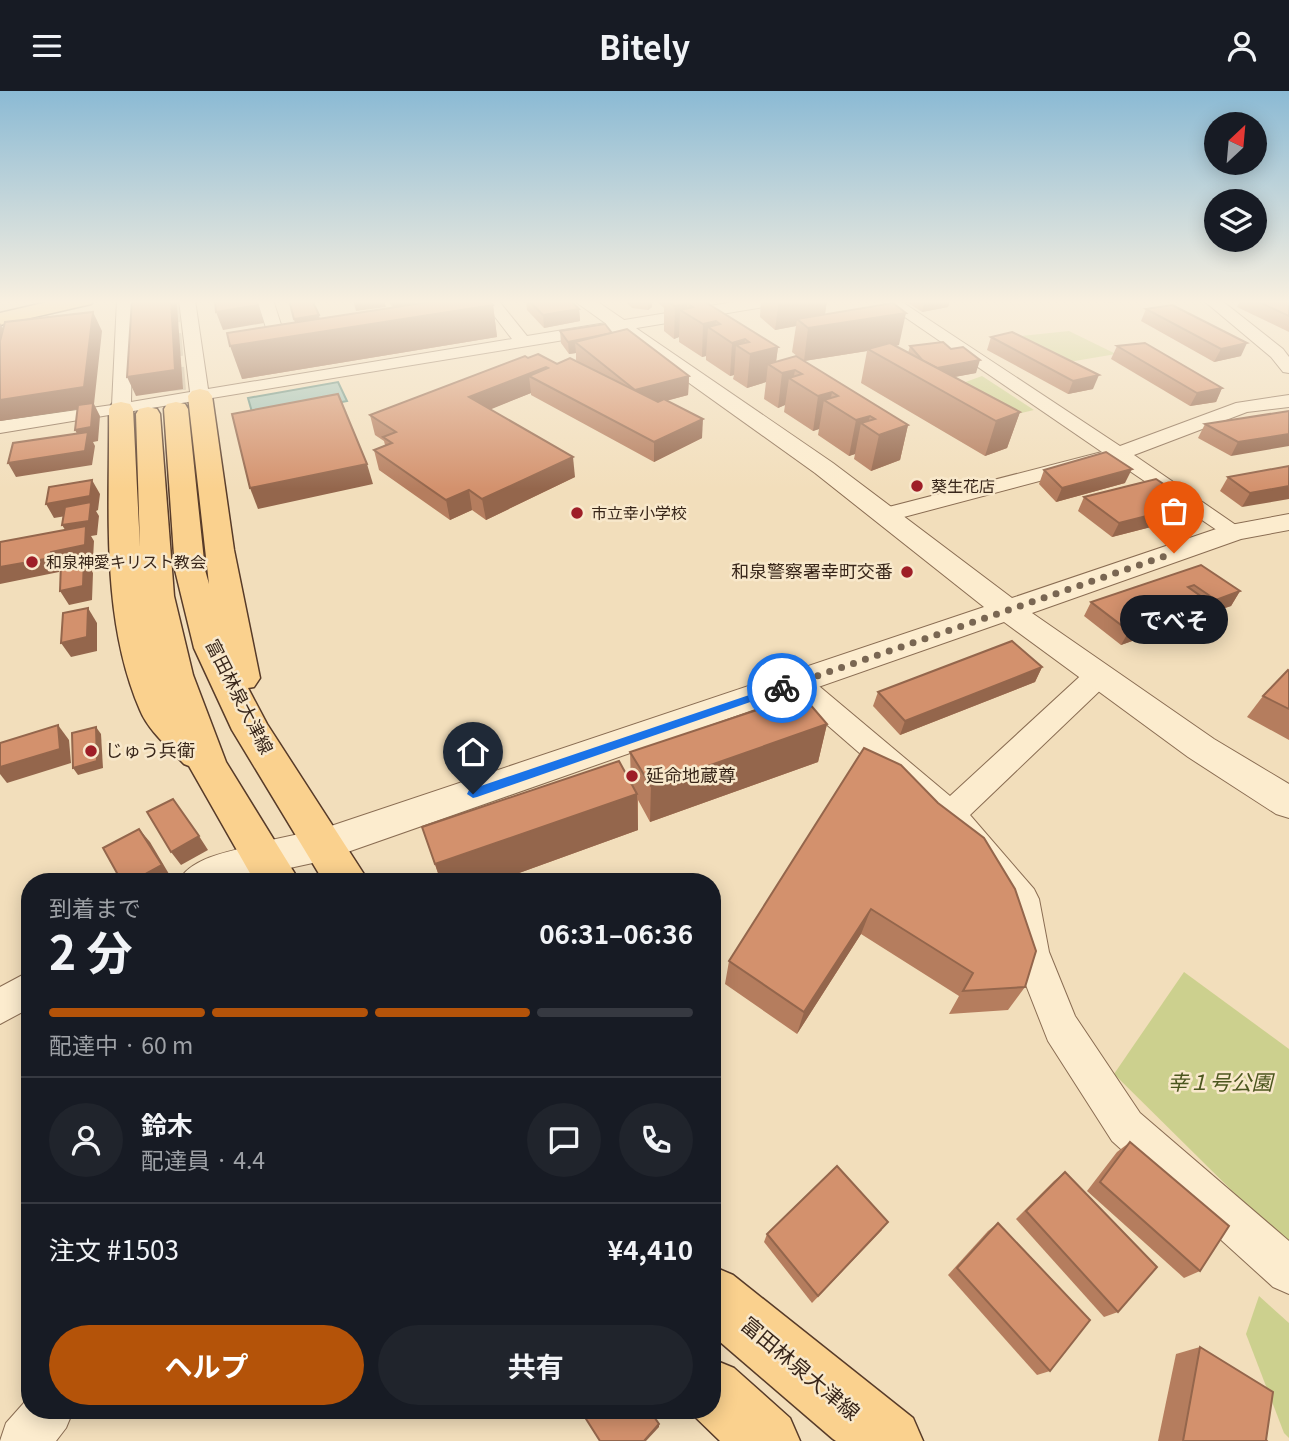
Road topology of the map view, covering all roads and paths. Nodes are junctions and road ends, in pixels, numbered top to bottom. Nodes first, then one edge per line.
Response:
1 (146, 363) edge
2 (172, 363) edge
3 (402, 363) edge
4 (672, 363) edge
5 (982, 363) edge
6 (1289, 401) edge
7 (161, 407) junction
8 (0, 426) edge
9 (1118, 454) junction
10 (885, 515) junction
11 (1289, 522) edge
12 (1235, 532) junction
13 (1009, 611) junction
14 (1099, 675) junction
15 (797, 683) junction
16 (1289, 803) edge
17 (951, 814) junction
18 (323, 845) junction
19 (270, 870) edge
20 (213, 873) edge
21 (341, 873) edge
22 (21, 994) edge
23 (0, 1007) edge
24 (1289, 1271) edge
25 (721, 1303) edge
26 (721, 1398) edge
27 (42, 1419) edge
28 (24, 1441) edge
29 (767, 1441) edge
30 (890, 1441) edge

1 - 7 street
2 - 7 street
3 - 7 street
4 - 10 street
5 - 9 street
6 - 9 street
7 - 8 street
7 - 18 main road, 富田林泉大津線
7 - 19 main road
9 - 10 street
9 - 12 street
10 - 13 street
11 - 12 street
12 - 13 street
13 - 14 street
13 - 15 street
14 - 16 street
14 - 17 street
15 - 17 street
15 - 18 street
17 - 24 street
18 - 19 street
18 - 21 main road, 富田林泉大津線
19 - 20 street
22 - 23 street
25 - 30 main road, 富田林泉大津線
26 - 29 main road
27 - 28 street

